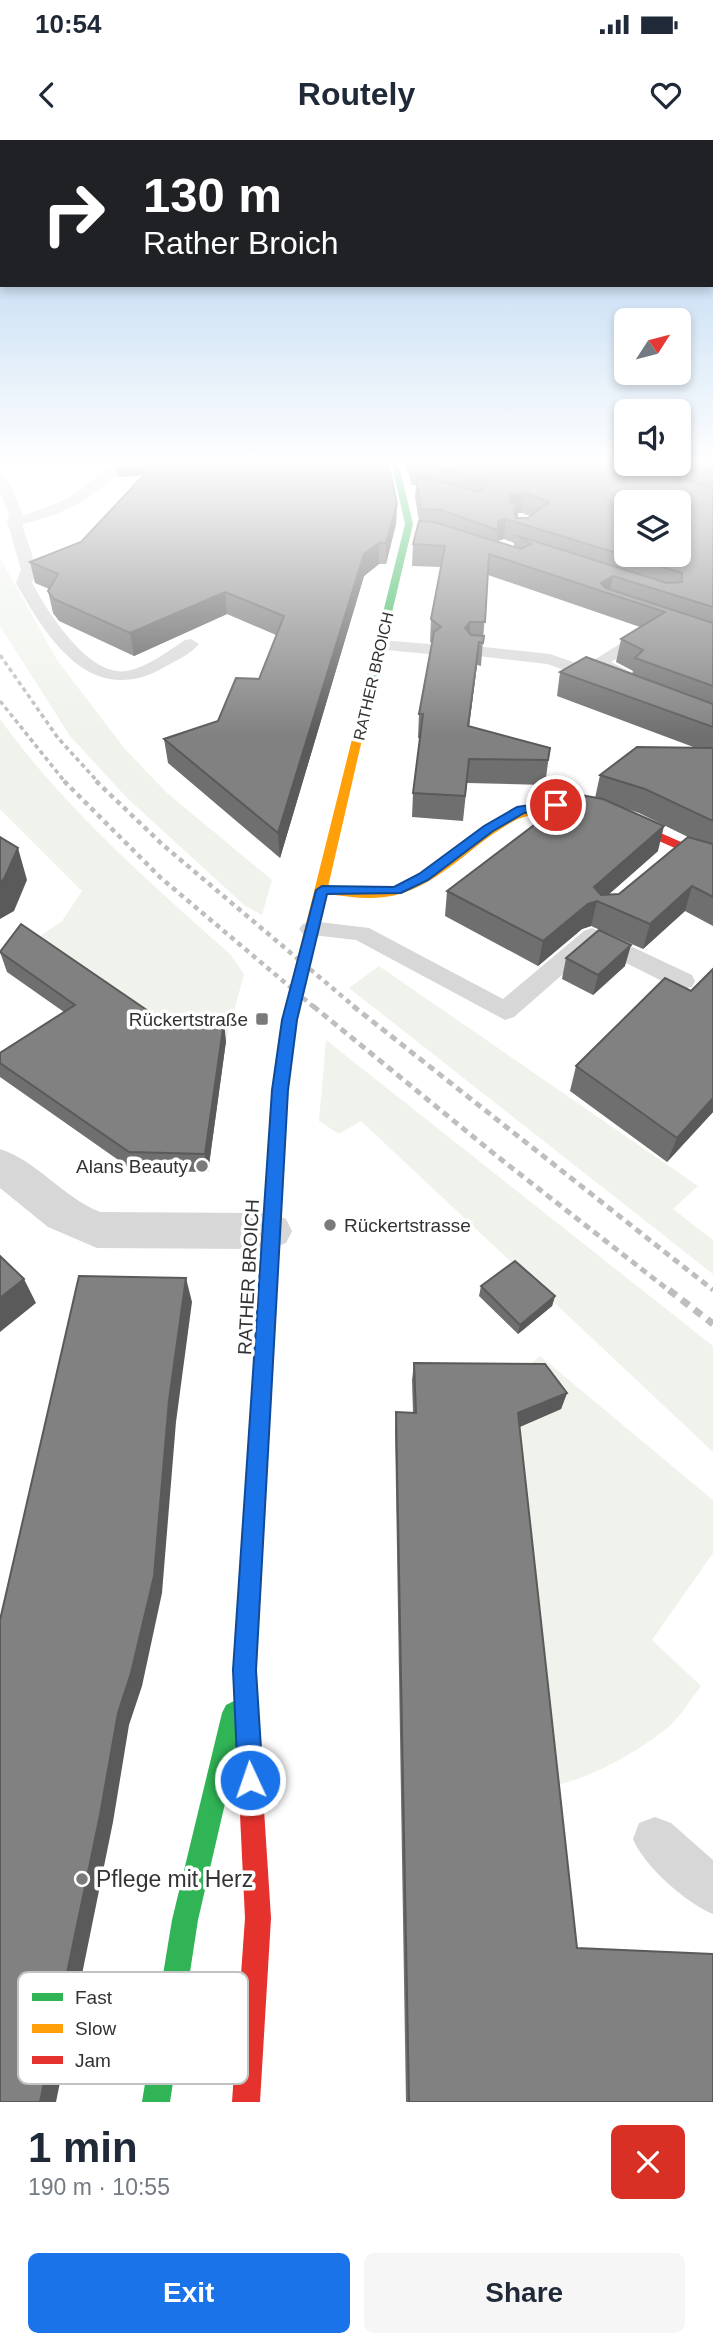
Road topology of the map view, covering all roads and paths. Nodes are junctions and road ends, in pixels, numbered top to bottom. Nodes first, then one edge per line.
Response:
1 (24, 554) edge
2 (408, 554) edge
3 (651, 625) edge
4 (191, 643) dead end
5 (381, 645) junction
6 (429, 649) edge
7 (475, 652) edge
8 (680, 847) junction
9 (713, 861) edge
10 (661, 863) edge
11 (322, 890) junction
12 (311, 929) junction
13 (682, 981) dead end
14 (0, 1165) edge
15 (271, 1231) junction
16 (244, 1670) junction
17 (655, 1839) dead end
18 (713, 1891) edge
19 (177, 1972) edge
20 (248, 2071) edge
21 (159, 2084) edge
22 (247, 2084) edge
23 (156, 2102) edge
24 (246, 2102) edge

1 - 4 lane
2 - 5 main road, RATHER BROICH
3 - 7 lane
5 - 6 lane
5 - 11 main road, RATHER BROICH
8 - 9 main road
8 - 10 lane
8 - 11 main road
11 - 12 main road, RATHER BROICH
12 - 13 lane
12 - 15 main road, RATHER BROICH
14 - 15 street
15 - 16 main road, RATHER BROICH
16 - 19 main road, RATHER BROICH
16 - 20 main road, RATHER BROICH
17 - 18 lane
21 - 23 main road, RATHER BROICH
22 - 24 main road, RATHER BROICH

